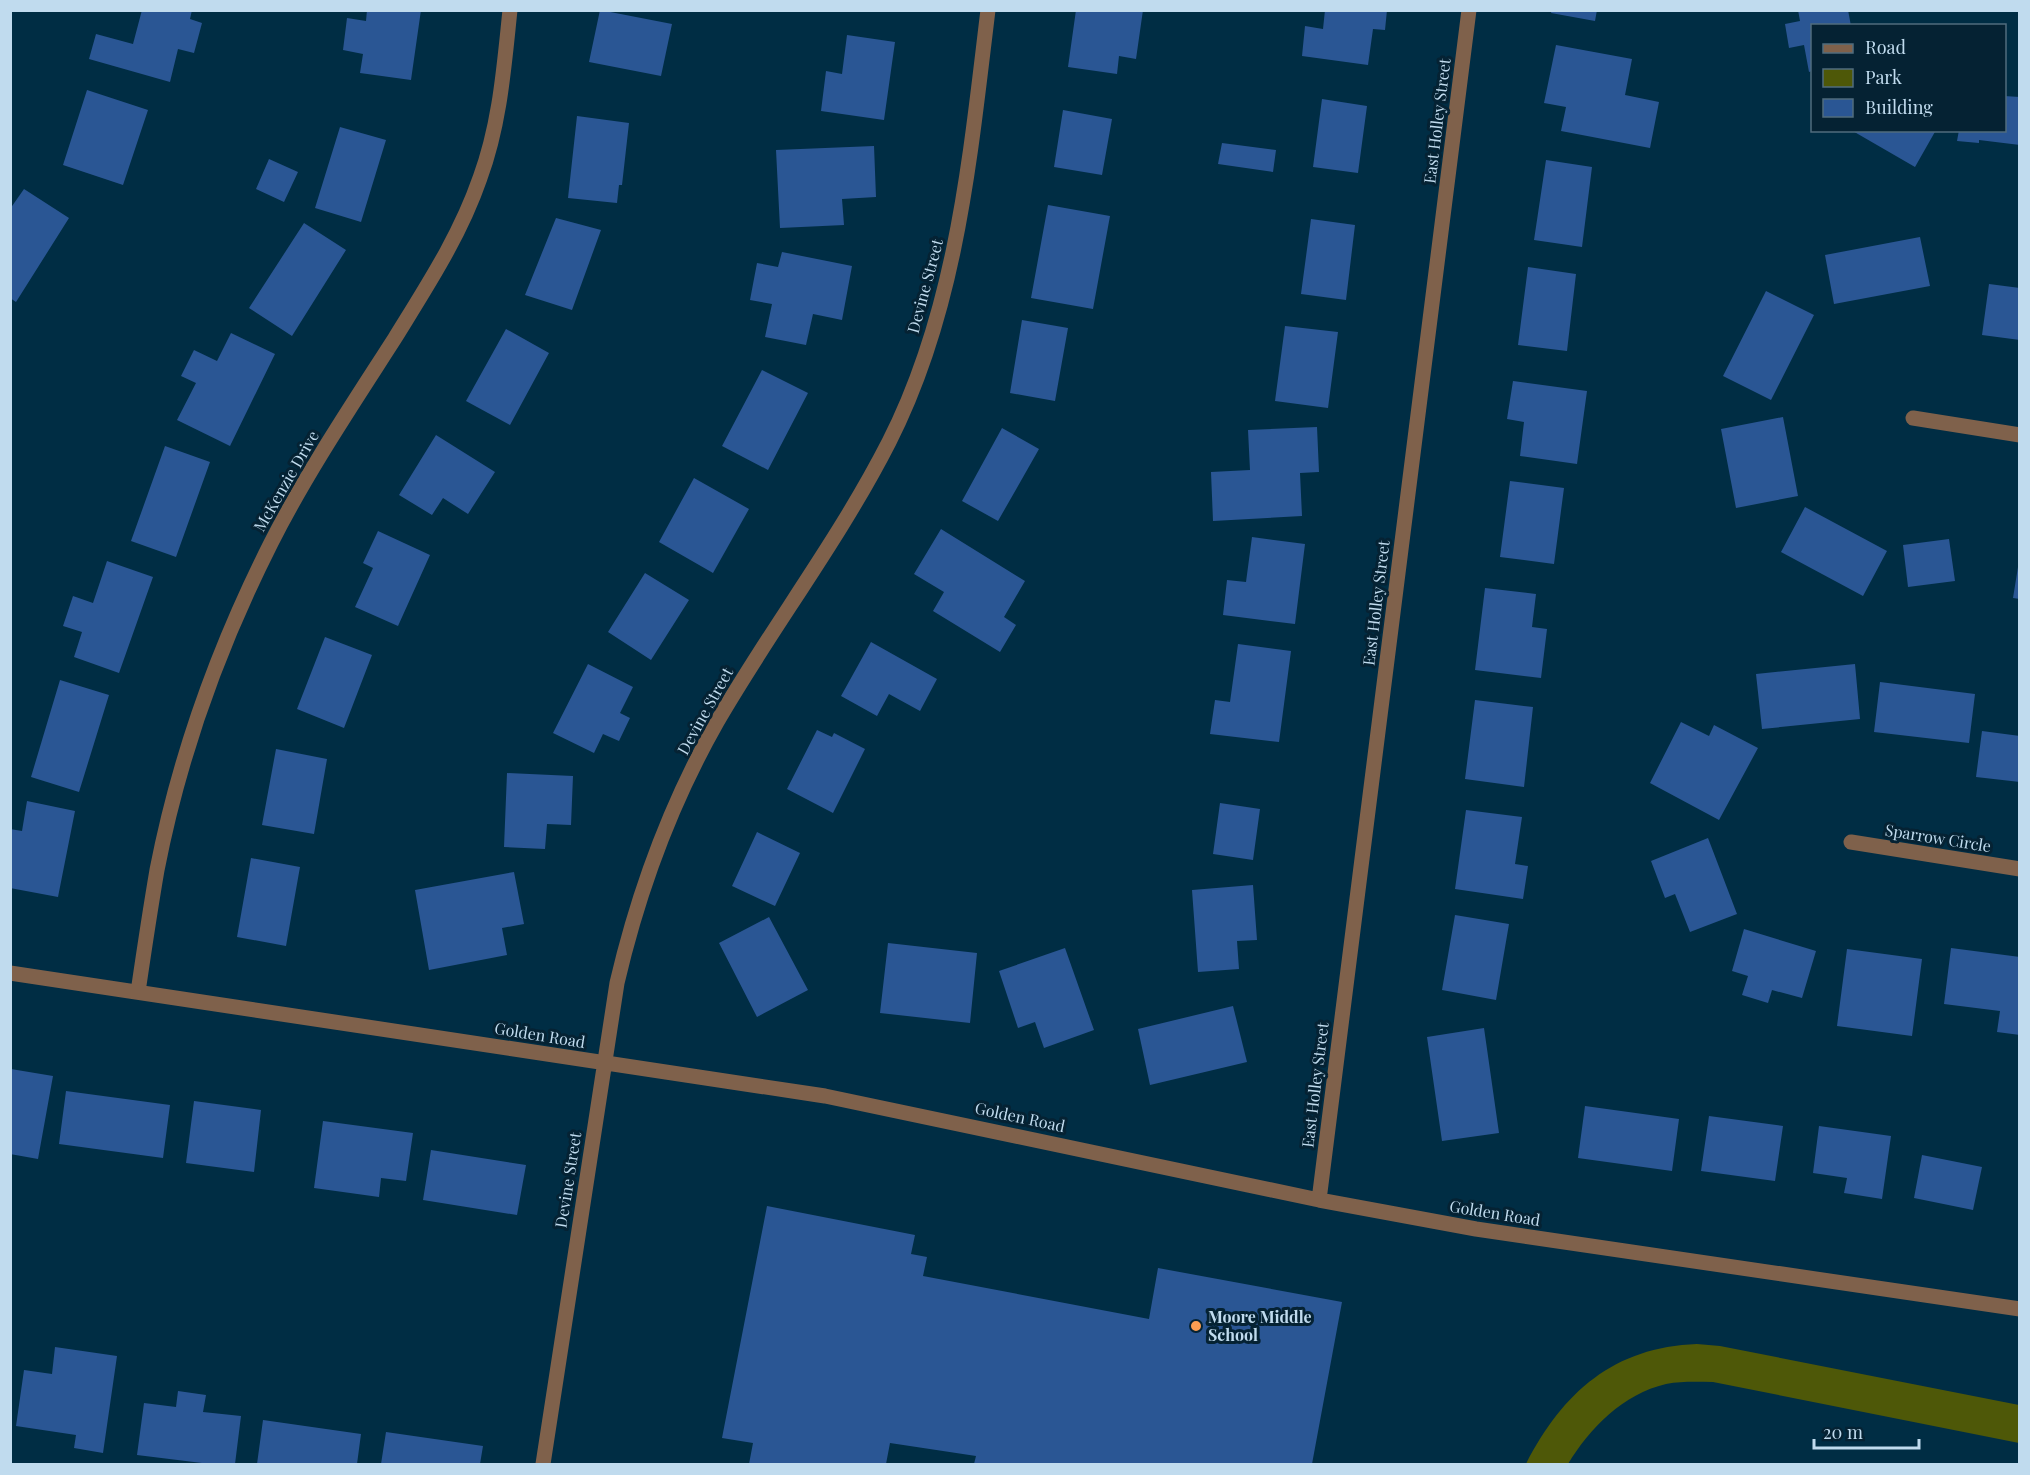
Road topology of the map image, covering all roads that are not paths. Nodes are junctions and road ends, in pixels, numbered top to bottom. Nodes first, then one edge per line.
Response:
1 (510, 10) edge
2 (988, 10) edge
3 (1469, 10) edge
4 (1913, 418) dead end
5 (2019, 435) edge
6 (1851, 842) dead end
7 (2019, 869) edge
8 (10, 973) edge
9 (138, 992) junction
10 (604, 1063) junction
11 (1319, 1200) junction
12 (2019, 1309) edge
13 (543, 1464) edge

1 - 9 street, McKenzie Drive
2 - 10 street, Devine Street
3 - 11 street, East Holley Street
4 - 5 street
6 - 7 street, Sparrow Circle
8 - 9 street, Golden Road
9 - 10 street, Golden Road
10 - 11 street, Golden Road
10 - 13 street, Devine Street
11 - 12 street, Golden Road

